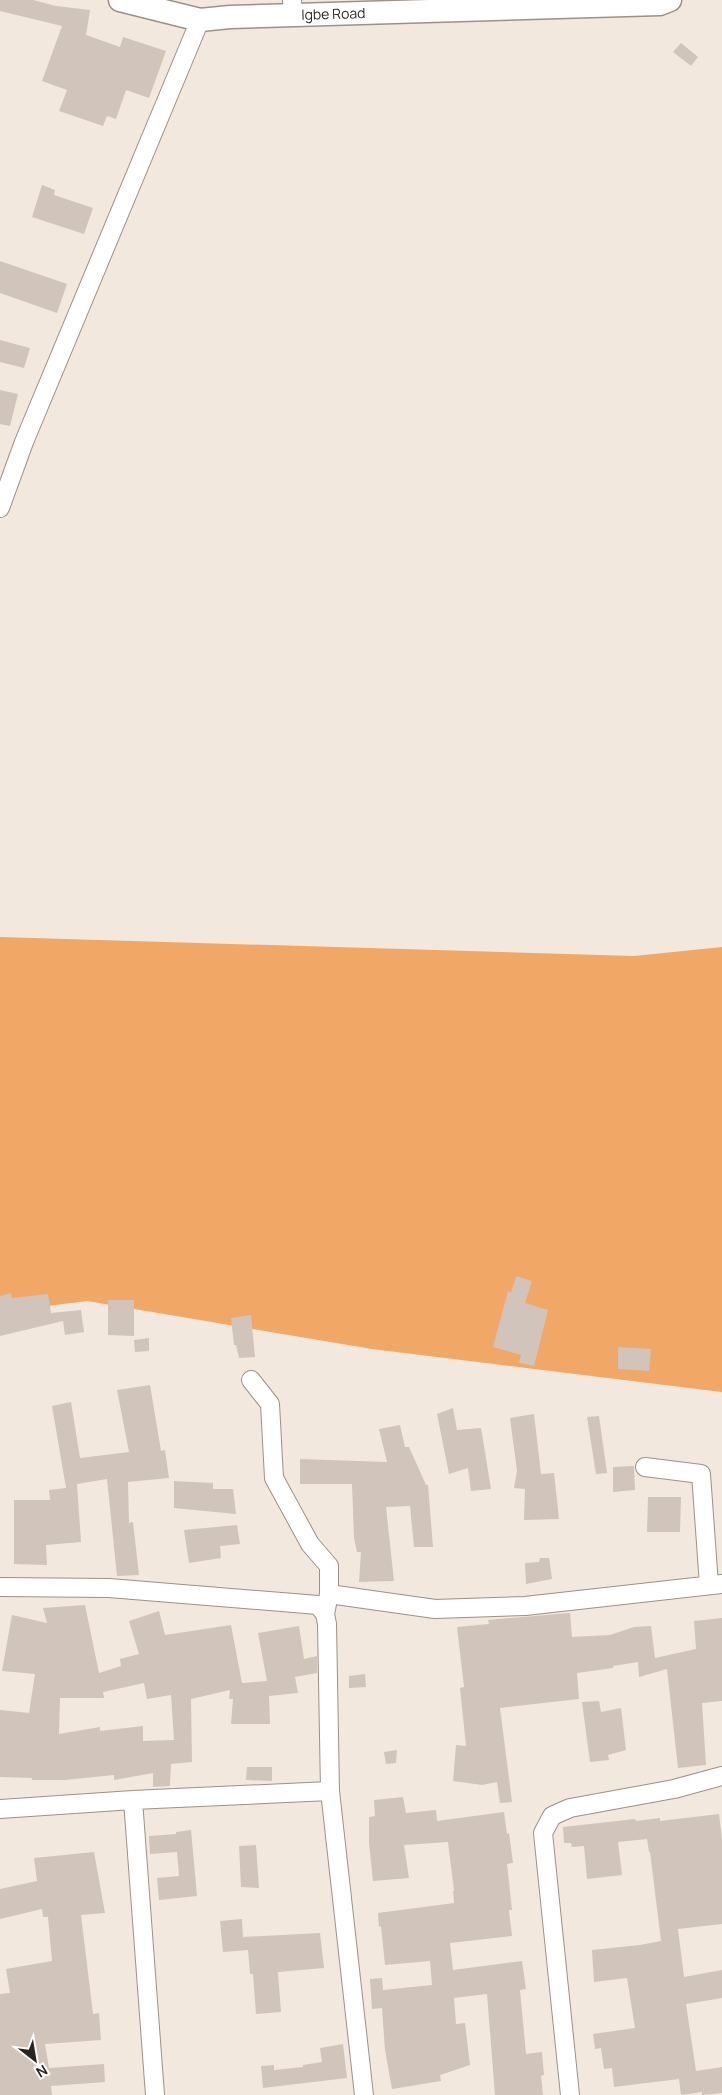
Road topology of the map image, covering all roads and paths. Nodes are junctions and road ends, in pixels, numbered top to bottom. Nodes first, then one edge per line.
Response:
1 (120, 0) edge
2 (670, 0) edge
3 (151, 3) edge
4 (598, 3) edge
5 (293, 8) edge
6 (200, 20) junction
7 (0, 508) edge
8 (252, 1380) dead end
9 (645, 1467) dead end
10 (716, 1584) edge
11 (0, 1587) edge
12 (329, 1594) junction
13 (325, 1614) junction
14 (722, 1776) edge
15 (330, 1791) junction
16 (133, 1800) junction
17 (0, 1809) edge
18 (154, 2095) edge
19 (364, 2095) edge
20 (570, 2095) edge

1 - 3 street, Igbe Road
2 - 4 street, Igbe Road
3 - 6 street, Igbe Road
4 - 5 street, Igbe Road
5 - 6 street, Igbe Road
6 - 7 street
8 - 12 street
9 - 10 street
10 - 12 street
11 - 13 street
12 - 13 street
13 - 15 street
14 - 20 street
15 - 16 street
15 - 19 street
16 - 17 street
16 - 18 street

